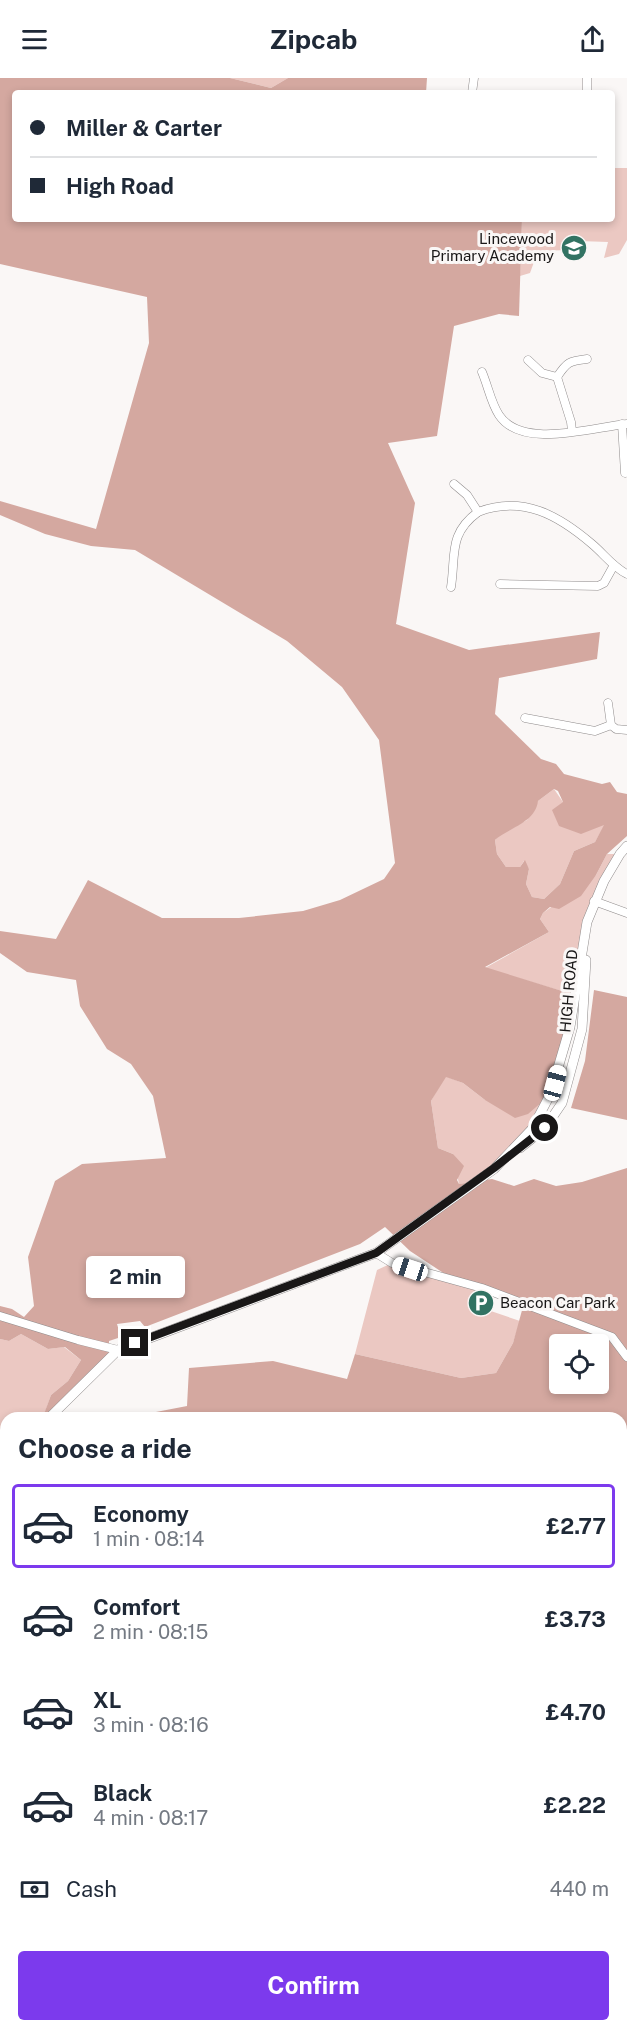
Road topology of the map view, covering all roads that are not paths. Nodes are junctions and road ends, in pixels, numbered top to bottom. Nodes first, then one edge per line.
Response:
1 (587, 359) dead end
2 (528, 360) dead end
3 (482, 372) dead end
4 (557, 377) junction
5 (624, 424) edge
6 (572, 431) junction
7 (625, 473) dead end
8 (454, 484) dead end
9 (478, 512) junction
10 (614, 565) junction
11 (627, 574) edge
12 (500, 584) dead end
13 (451, 586) dead end
14 (608, 703) dead end
15 (525, 718) dead end
16 (611, 725) junction
17 (627, 730) edge
18 (627, 846) edge
19 (594, 901) junction
20 (627, 914) edge
21 (501, 1162) junction
22 (376, 1253) junction
23 (0, 1316) edge
24 (118, 1350) junction
25 (627, 1357) edge
26 (55, 1412) edge

1 - 4 street
2 - 4 street
3 - 6 street
4 - 6 street
5 - 6 street
5 - 7 street
8 - 9 street
9 - 10 street
9 - 13 street
10 - 11 street
10 - 12 street
14 - 16 street
15 - 16 street
16 - 17 street
18 - 19 main road, HIGH ROAD
19 - 20 street
19 - 21 main road, HIGH ROAD
19 - 21 main road, HIGH ROAD
21 - 22 main road, HIGH ROAD
22 - 24 main road, HIGH ROAD
22 - 25 street
23 - 24 street
24 - 26 main road

